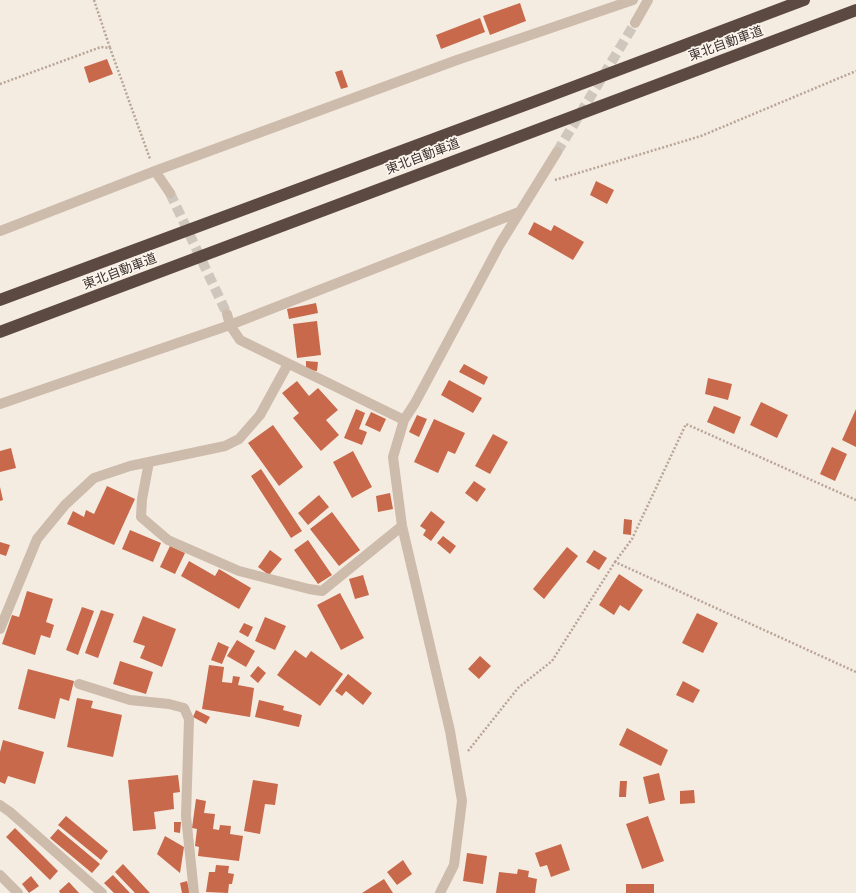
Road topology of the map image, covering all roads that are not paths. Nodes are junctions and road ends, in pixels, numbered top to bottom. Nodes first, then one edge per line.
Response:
1 (633, 0) edge
2 (648, 0) edge
3 (804, 0) edge
4 (856, 10) edge
5 (635, 23) tunnel mouth
6 (557, 152) tunnel mouth
7 (155, 171) junction
8 (170, 193) tunnel mouth
9 (520, 212) junction
10 (0, 231) edge
11 (0, 300) edge
12 (227, 314) tunnel mouth
13 (230, 325) junction
14 (0, 332) edge
15 (288, 364) junction
16 (0, 404) edge
17 (404, 420) junction
18 (148, 462) junction
19 (402, 526) junction
20 (0, 628) edge
21 (79, 684) dead end
22 (0, 806) edge
23 (0, 875) edge
24 (18, 893) edge
25 (102, 893) edge
26 (194, 893) edge
27 (440, 893) edge

1 - 7 street
2 - 5 street
3 - 11 highway, 東北自動車道
4 - 14 highway, 東北自動車道
6 - 9 street
7 - 8 street
7 - 10 street
9 - 13 street
9 - 17 street
12 - 13 street
13 - 15 street
13 - 16 street
15 - 17 street
15 - 18 street
17 - 19 street
18 - 19 street
18 - 20 street
19 - 27 street
21 - 26 street
22 - 25 street
23 - 24 street

